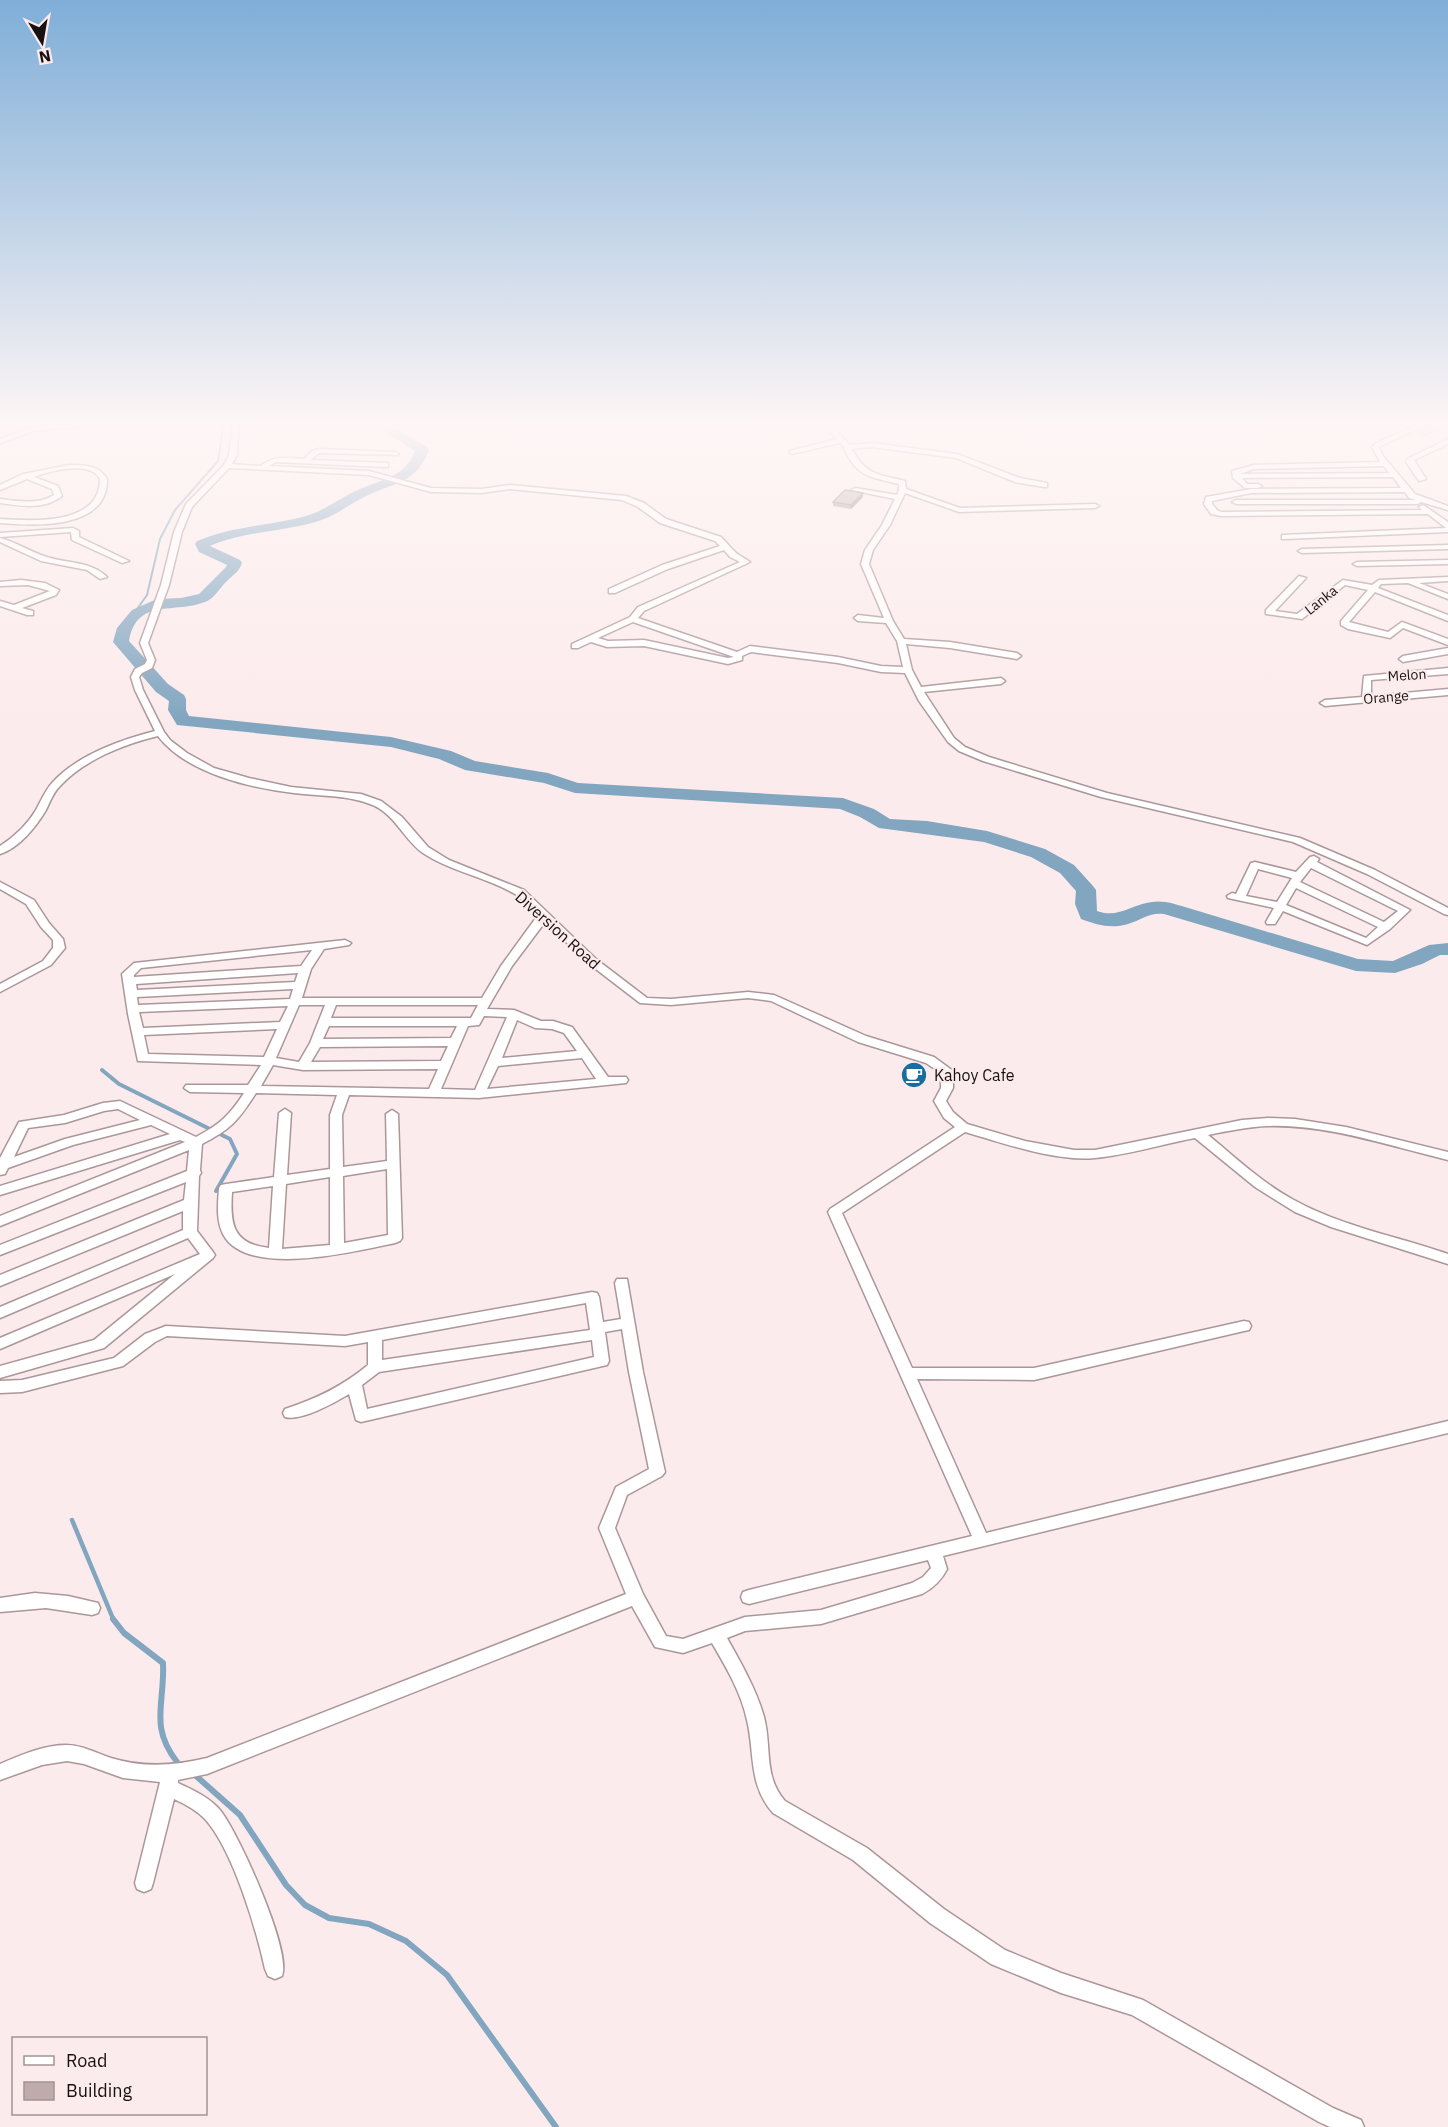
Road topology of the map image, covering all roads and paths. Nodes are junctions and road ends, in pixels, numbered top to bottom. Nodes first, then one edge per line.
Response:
1 (49, 520) edge
2 (183, 520) edge
3 (662, 520) edge
4 (888, 520) edge
5 (0, 521) edge
6 (1448, 528) edge
7 (0, 535) edge
8 (1285, 537) dead end
9 (0, 540) edge
10 (724, 547) junction
11 (1448, 548) edge
12 (1302, 551) dead end
13 (125, 561) dead end
14 (1448, 562) edge
15 (1357, 564) dead end
16 (103, 577) dead end
17 (1302, 578) dead end
18 (1448, 579) edge
19 (1405, 581) junction
20 (0, 584) edge
21 (1372, 588) junction
22 (612, 591) dead end
23 (1448, 597) edge
24 (0, 603) edge
25 (14, 608) junction
26 (30, 613) dead end
27 (858, 618) dead end
28 (1448, 618) edge
29 (633, 619) junction
30 (889, 621) junction
31 (667, 631) junction
32 (592, 639) junction
33 (901, 641) junction
34 (1448, 642) edge
35 (644, 643) junction
36 (607, 644) junction
37 (575, 646) dead end
38 (1448, 651) edge
39 (598, 653) dead end
40 (737, 655) junction
41 (1017, 657) dead end
42 (1420, 657) junction
43 (1403, 659) dead end
44 (908, 670) junction
45 (1446, 672) edge
46 (1001, 681) dead end
47 (919, 690) junction
48 (1448, 692) edge
49 (1366, 698) junction
50 (1325, 703) dead end
51 (160, 733) junction
52 (0, 851) edge
53 (1323, 852) junction
54 (1310, 863) junction
55 (1296, 879) junction
56 (0, 885) edge
57 (1279, 906) junction
58 (1448, 912) edge
59 (545, 914) junction
60 (1271, 922) dead end
61 (1386, 927) junction
62 (345, 943) dead end
63 (319, 947) junction
64 (305, 969) junction
65 (130, 981) junction
66 (300, 985) junction
67 (0, 989) edge
68 (133, 994) junction
69 (295, 1002) junction
70 (332, 1002) junction
71 (482, 1006) junction
72 (134, 1009) junction
73 (513, 1014) junction
74 (324, 1022) junction
75 (464, 1022) junction
76 (284, 1025) junction
77 (140, 1032) junction
78 (455, 1042) junction
79 (316, 1043) junction
80 (585, 1054) junction
81 (269, 1061) junction
82 (494, 1063) junction
83 (446, 1065) junction
84 (303, 1066) junction
85 (622, 1080) dead end
86 (604, 1082) junction
87 (190, 1088) dead end
88 (252, 1088) junction
89 (345, 1090) junction
90 (434, 1092) junction
91 (479, 1094) junction
92 (285, 1113) dead end
93 (392, 1114) dead end
94 (152, 1121) junction
95 (963, 1127) junction
96 (1197, 1132) junction
97 (180, 1135) junction
98 (196, 1142) junction
99 (1448, 1156) edge
100 (393, 1164) junction
101 (1, 1168) edge
102 (336, 1172) junction
103 (195, 1173) junction
104 (280, 1179) junction
105 (0, 1191) edge
106 (190, 1203) junction
107 (0, 1221) edge
108 (190, 1232) junction
109 (337, 1249) junction
110 (0, 1250) edge
111 (275, 1254) junction
112 (208, 1255) junction
113 (1448, 1259) edge
114 (0, 1281) edge
115 (622, 1283) dead end
116 (0, 1313) edge
117 (628, 1323) junction
118 (1244, 1326) dead end
119 (597, 1331) junction
120 (375, 1335) junction
121 (0, 1344) edge
122 (375, 1367) junction
123 (0, 1372) edge
124 (907, 1373) junction
125 (355, 1385) junction
126 (0, 1387) edge
127 (290, 1413) dead end
128 (1448, 1427) edge
129 (982, 1541) junction
130 (934, 1552) junction
131 (636, 1597) junction
132 (749, 1598) dead end
133 (0, 1605) edge
134 (92, 1608) dead end
135 (716, 1634) junction
136 (0, 1772) edge
137 (169, 1780) junction
138 (144, 1883) dead end
139 (275, 1969) dead end
140 (1354, 2127) edge

1 - 5 street
2 - 51 street, Diversion Road
3 - 10 street
4 - 30 street
6 - 8 street
7 - 13 street
9 - 16 street
10 - 22 street
10 - 29 street
11 - 12 street
14 - 15 street
17 - 21 street, Lanka
18 - 19 street
19 - 21 street
19 - 23 street
20 - 25 street
21 - 28 street, Lanka
21 - 34 street
24 - 25 street
25 - 26 street
27 - 30 street
29 - 31 street
29 - 32 street
30 - 33 street
31 - 35 street
31 - 40 street
32 - 36 street
32 - 37 street
33 - 41 street
33 - 44 street
35 - 36 street
35 - 40 street
36 - 39 street
38 - 42 street
40 - 44 street
42 - 43 street
42 - 45 street
44 - 47 street
45 - 49 street, Melon
46 - 47 street
47 - 53 street
48 - 49 street, Orange
49 - 50 street, Orange
51 - 52 street
51 - 59 street, Diversion Road
53 - 54 street
53 - 58 street
54 - 55 street
54 - 61 street
55 - 57 street
55 - 57 street
55 - 61 street
56 - 67 street
57 - 60 street
57 - 61 street
59 - 71 street
59 - 95 street, Diversion Road
62 - 63 street
63 - 64 street
63 - 65 street
64 - 65 street
64 - 66 street
65 - 68 street
66 - 68 street
66 - 69 street
68 - 72 street
69 - 70 street
69 - 72 street
69 - 76 street
70 - 71 street
70 - 74 street
71 - 73 street
71 - 75 street
72 - 77 street
73 - 80 street
73 - 82 street
74 - 75 street
74 - 79 street
75 - 78 street
76 - 77 street
76 - 81 street
77 - 81 street
78 - 79 street
78 - 83 street
79 - 84 street
80 - 82 street
80 - 86 street
81 - 84 street
81 - 88 street
82 - 91 street
83 - 84 street
83 - 90 street
85 - 86 street
86 - 91 street
87 - 88 street
88 - 89 street
88 - 98 street
89 - 90 street
89 - 102 street
90 - 91 street
92 - 104 street
93 - 100 street
94 - 97 street
94 - 101 street
94 - 101 street
95 - 96 street, Diversion Road
95 - 124 street
96 - 99 street, Diversion Road
96 - 113 street
97 - 98 street
97 - 105 street
98 - 103 street
98 - 107 street
100 - 102 street
100 - 109 street
102 - 104 street
102 - 109 street
103 - 106 street
103 - 110 street
104 - 111 street
104 - 111 street
106 - 108 street
106 - 114 street
108 - 112 street
108 - 116 street
109 - 111 street
112 - 121 street
112 - 123 street
115 - 117 street
117 - 119 street
117 - 131 street
118 - 124 street
119 - 120 street
119 - 122 street
119 - 125 street
120 - 122 street
120 - 126 street
122 - 125 street
124 - 129 street
125 - 127 street
128 - 129 street
129 - 130 street
130 - 132 street
130 - 135 street
131 - 135 street
131 - 137 street
133 - 134 street
135 - 140 street
136 - 137 street
137 - 138 street
137 - 139 street

